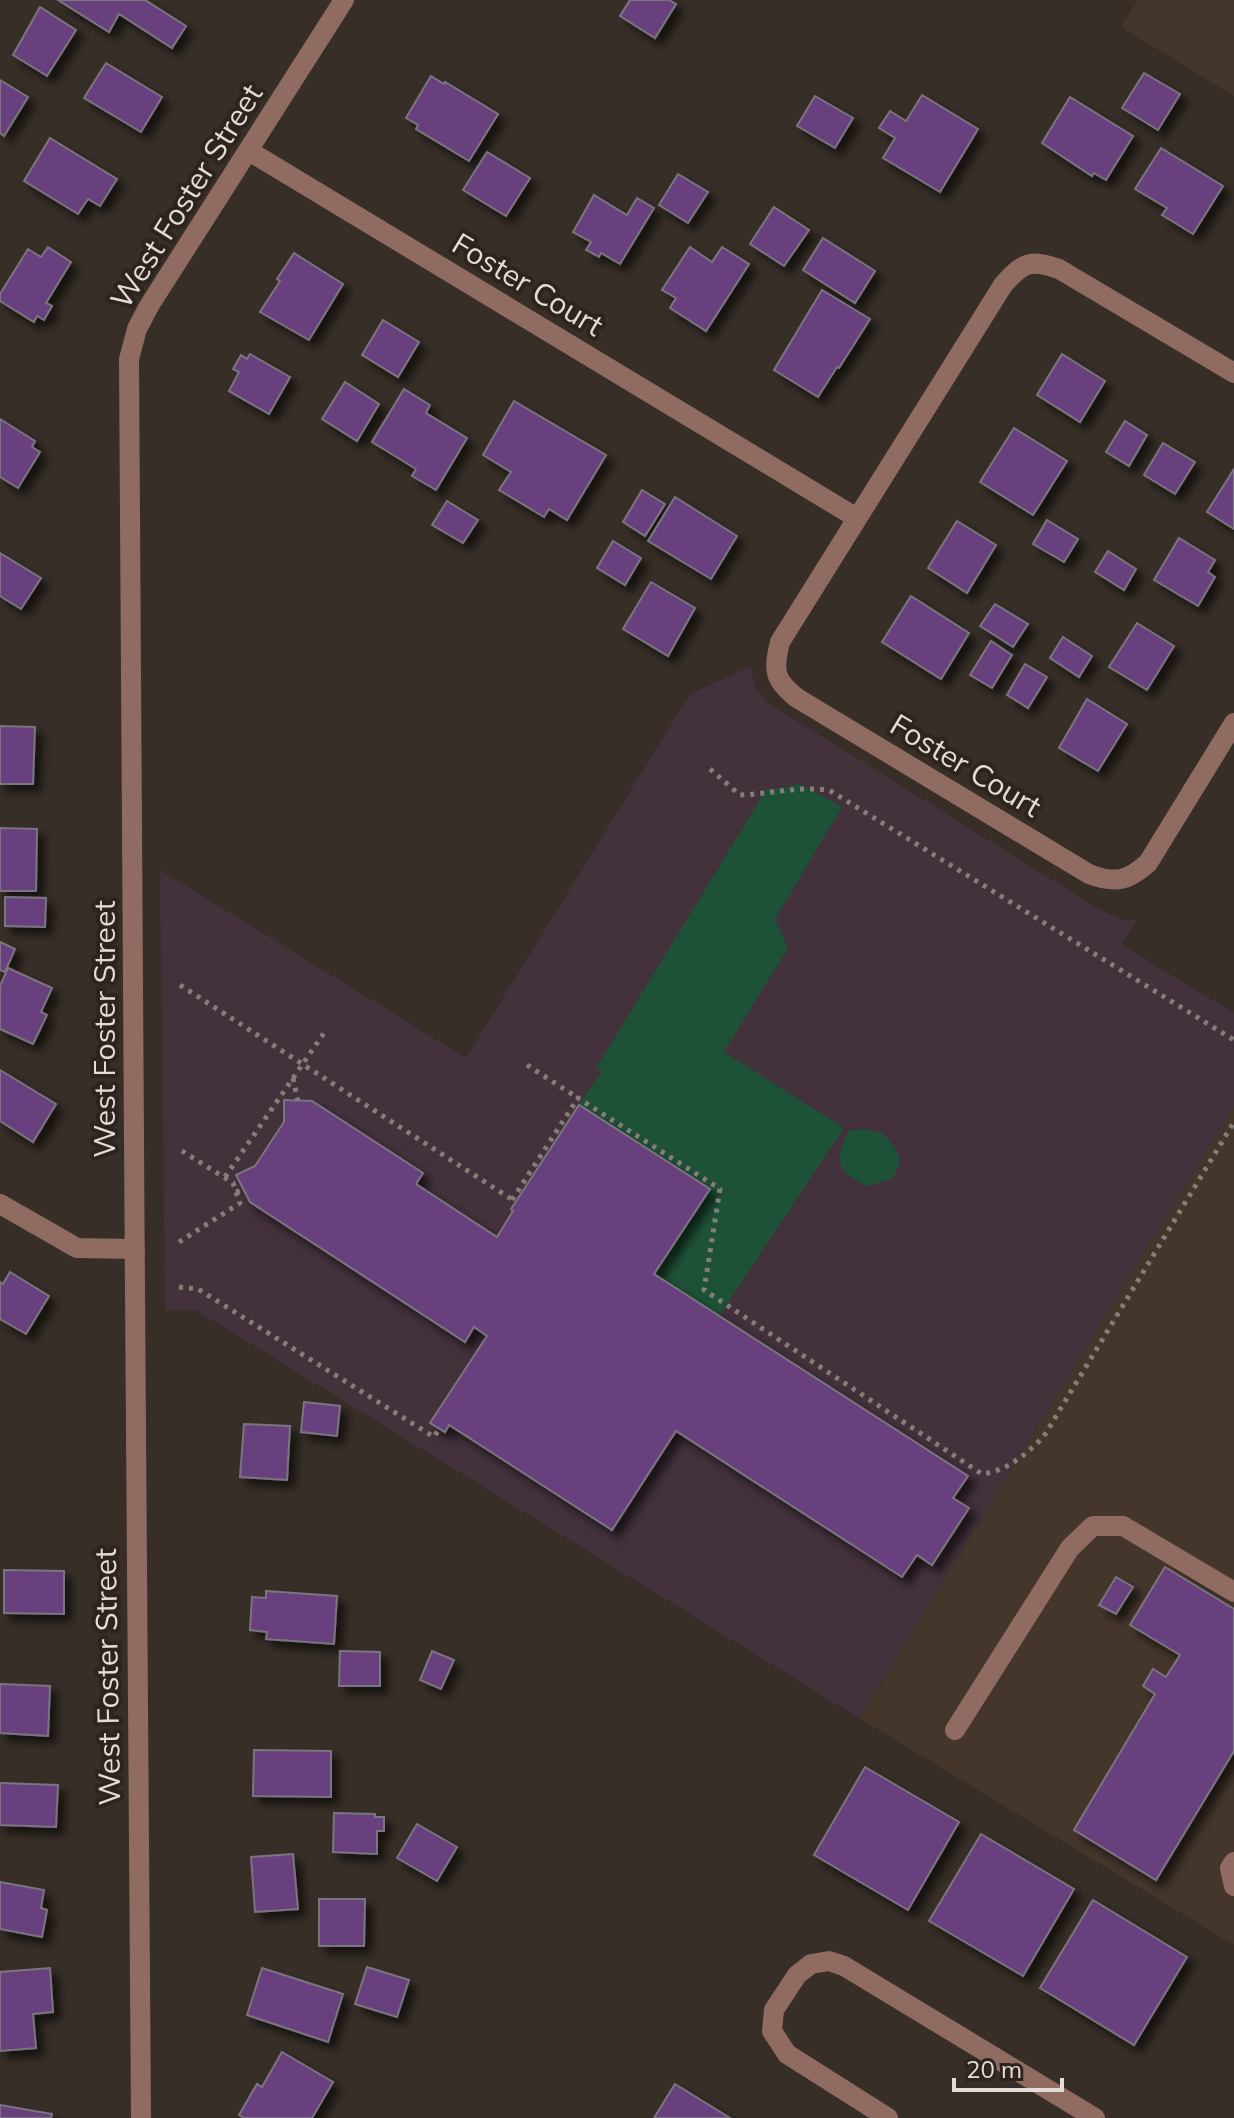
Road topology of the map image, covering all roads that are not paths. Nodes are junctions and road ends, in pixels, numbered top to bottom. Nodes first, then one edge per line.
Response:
1 (344, 0) edge
2 (249, 151) junction
3 (1234, 373) edge
4 (857, 518) junction
5 (1234, 723) edge
6 (0, 1204) edge
7 (135, 1249) junction
8 (1234, 1592) edge
9 (955, 1730) dead end
10 (1234, 1862) edge
11 (1234, 1886) edge
12 (141, 2118) edge
13 (888, 2118) edge
14 (1095, 2118) edge

1 - 2 street, West Foster Street
2 - 4 street, Foster Court
2 - 7 street, West Foster Street
3 - 4 street, Foster Court
4 - 5 street, Foster Court
6 - 7 street
7 - 12 street, West Foster Street
8 - 9 street
10 - 11 street
13 - 14 street

